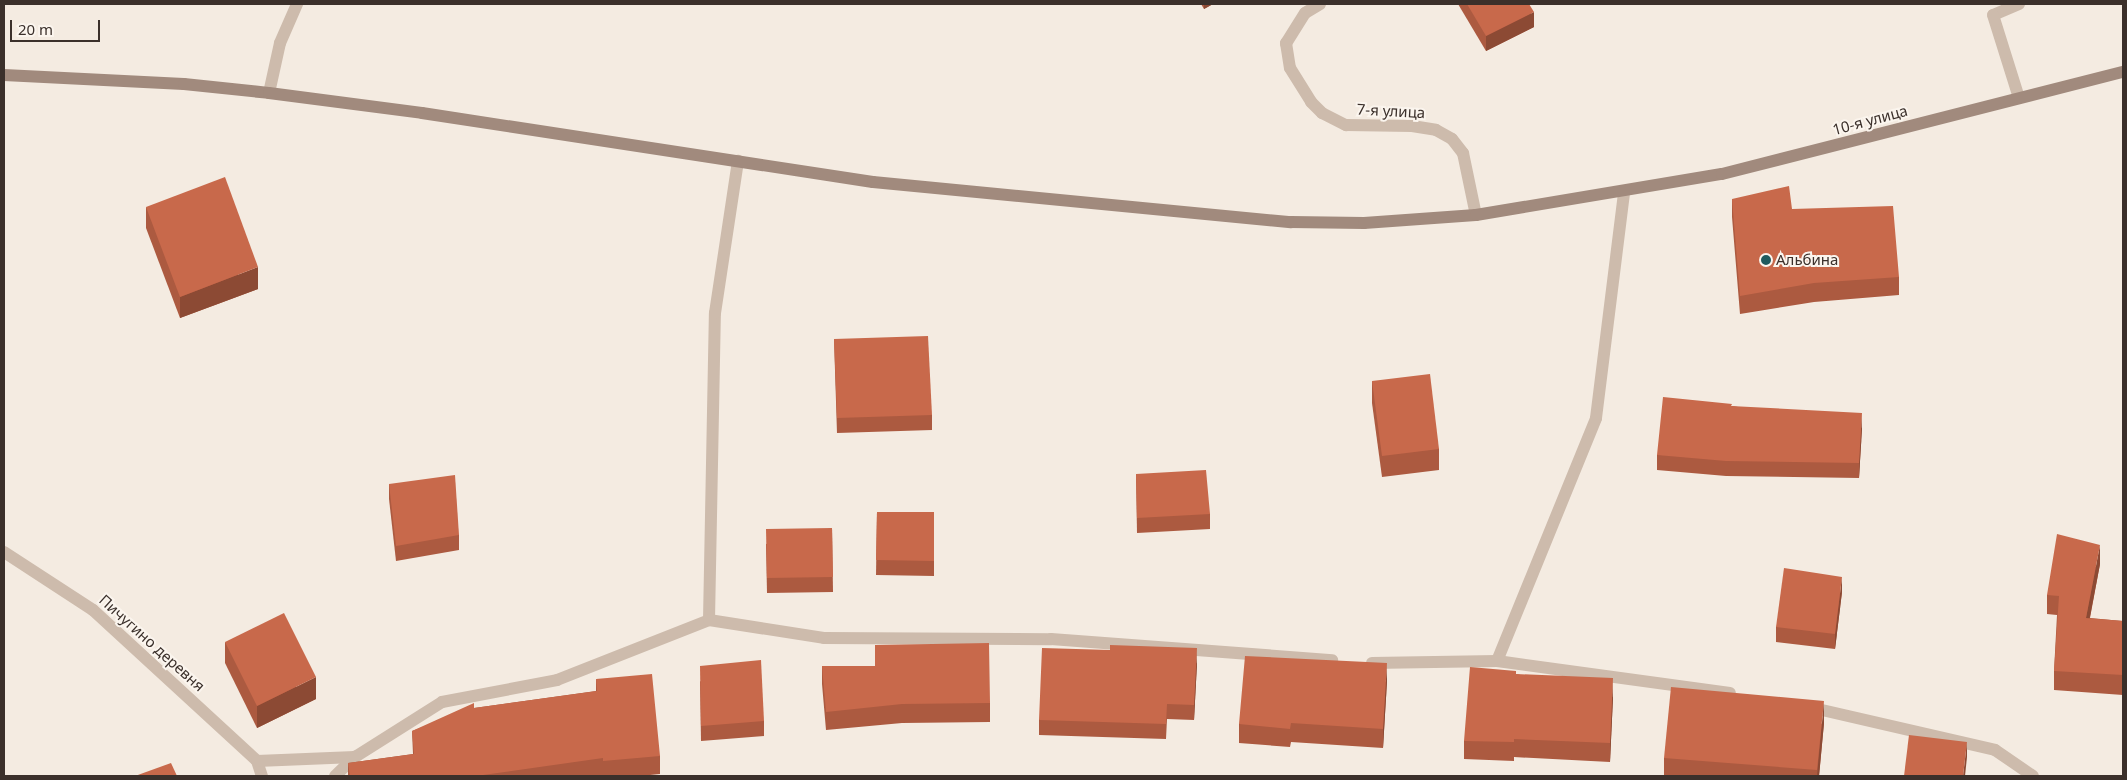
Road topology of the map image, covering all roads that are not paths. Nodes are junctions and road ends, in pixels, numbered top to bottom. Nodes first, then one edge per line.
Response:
1 (296, 4) edge
2 (1320, 4) edge
3 (2019, 4) edge
4 (2123, 72) edge
5 (4, 75) edge
6 (269, 93) junction
7 (2019, 98) junction
8 (738, 161) junction
9 (1624, 193) junction
10 (1476, 215) junction
11 (4, 552) edge
12 (709, 620) junction
13 (1497, 661) junction
14 (1748, 696) edge
15 (1796, 704) edge
16 (356, 757) junction
17 (257, 761) junction
18 (262, 776) edge
19 (335, 776) edge
20 (2033, 776) edge

1 - 6 street
2 - 10 street, 7-я улица
3 - 7 street
4 - 7 street, 10-я улица
5 - 6 street, 10-я улица
6 - 8 street, 10-я улица
7 - 9 street, 10-я улица
8 - 10 street, 10-я улица
8 - 12 street
9 - 10 street, 10-я улица
9 - 13 street
11 - 17 street, Пичугино деревня
12 - 13 street
12 - 16 street
13 - 14 street
15 - 20 street
16 - 17 street
16 - 19 street
17 - 18 street, Пичугино деревня

